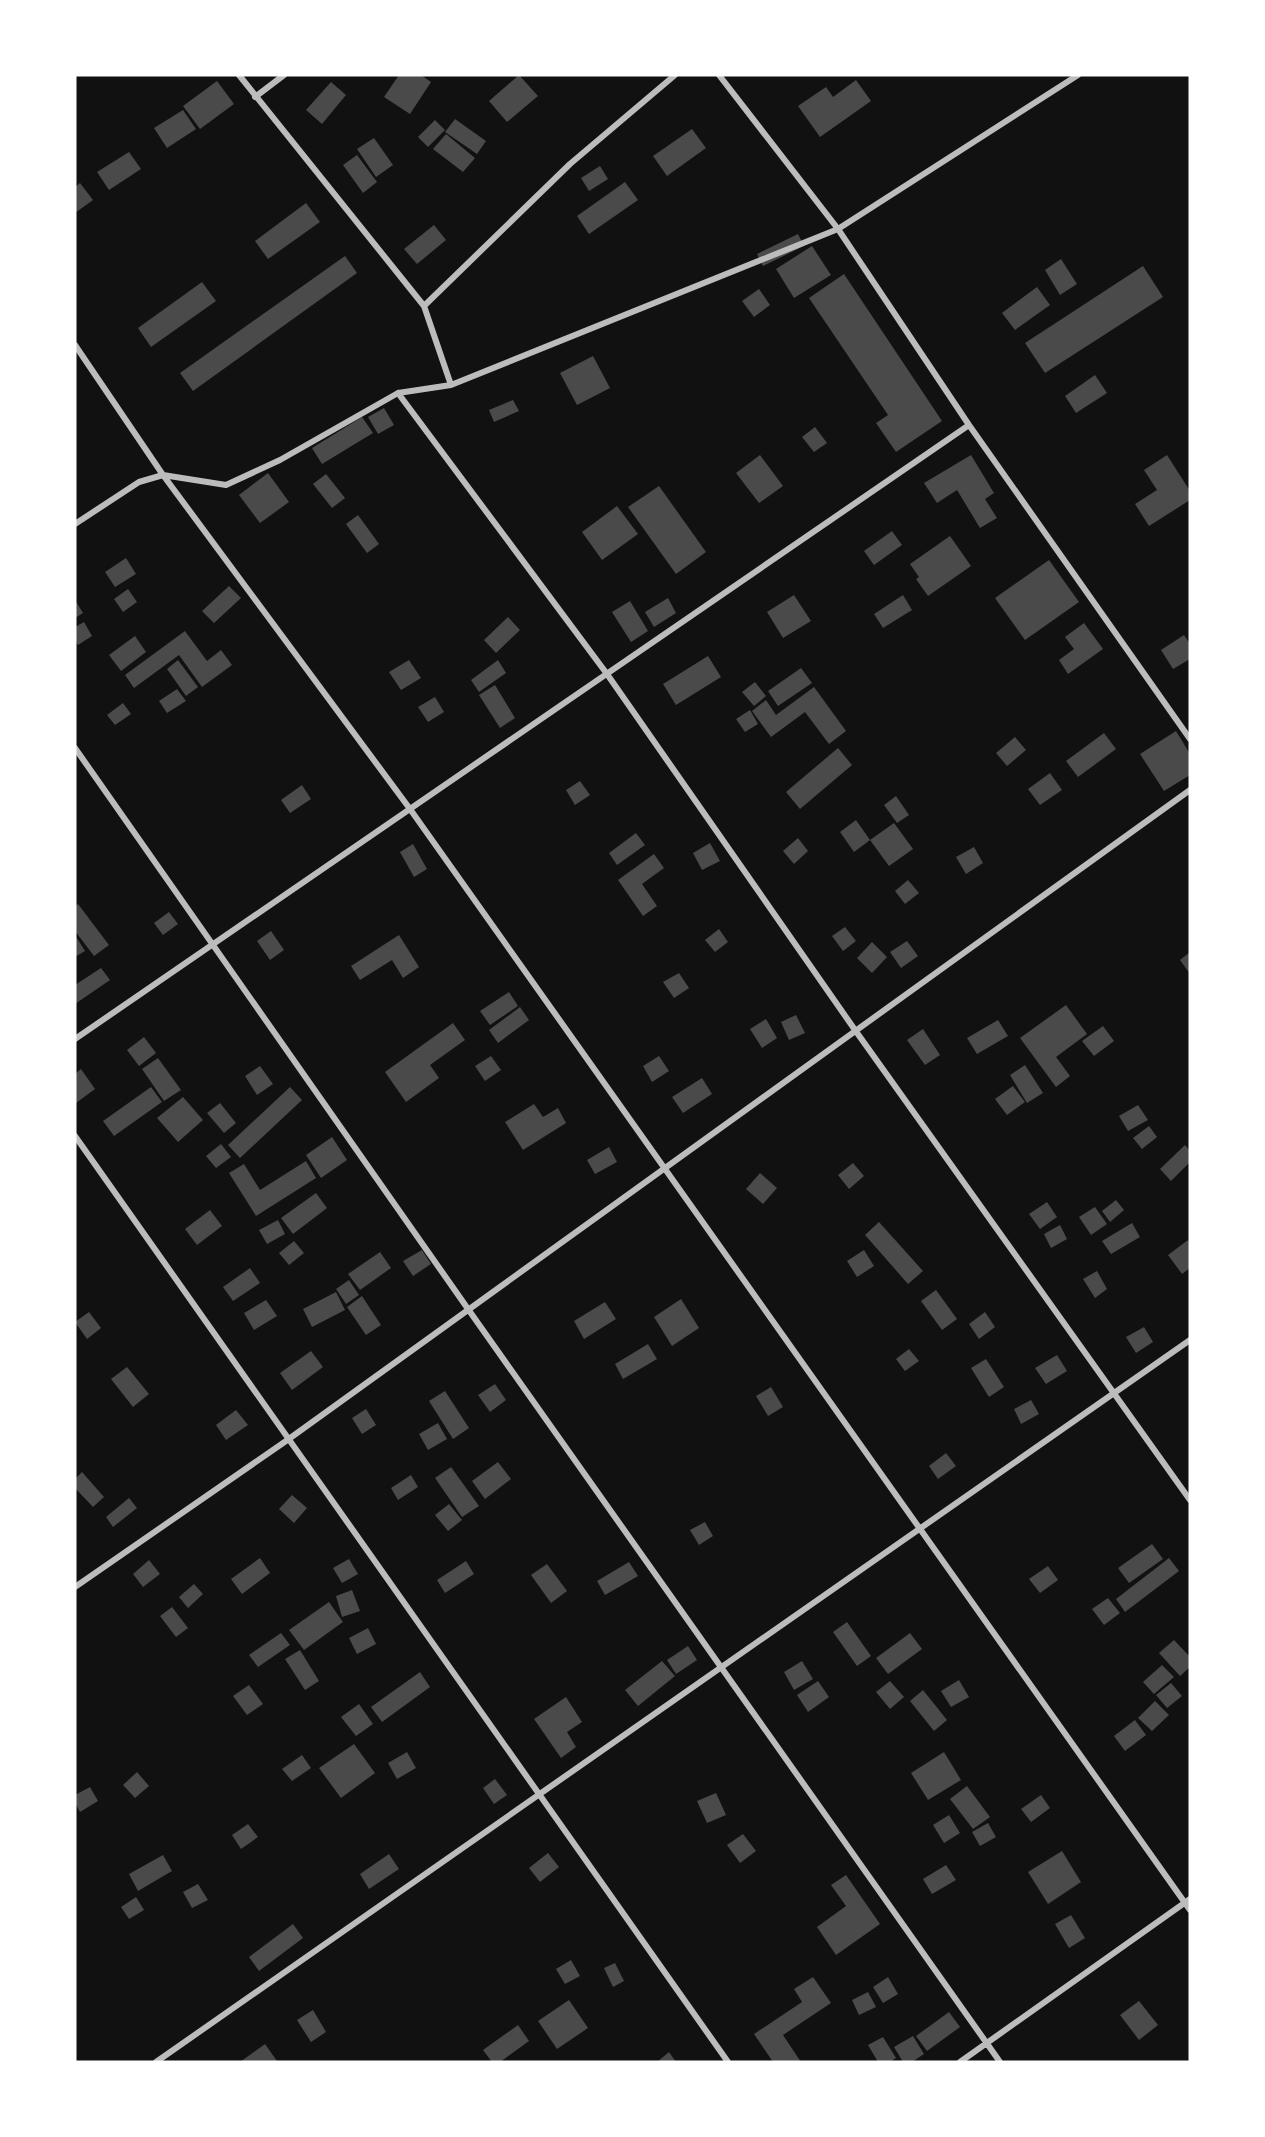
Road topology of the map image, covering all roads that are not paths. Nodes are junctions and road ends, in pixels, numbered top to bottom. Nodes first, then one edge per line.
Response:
1 (239, 75) edge
2 (284, 75) edge
3 (675, 75) edge
4 (719, 75) edge
5 (1078, 75) edge
6 (255, 97) junction
7 (838, 229) junction
8 (423, 306) junction
9 (75, 345) edge
10 (451, 385) junction
11 (398, 393) junction
12 (969, 425) junction
13 (163, 475) junction
14 (75, 524) edge
15 (607, 674) junction
16 (1190, 738) edge
17 (75, 748) edge
18 (1190, 790) edge
19 (410, 809) junction
20 (212, 945) junction
21 (855, 1030) junction
22 (75, 1040) edge
23 (75, 1136) edge
24 (664, 1167) junction
25 (468, 1309) junction
26 (1190, 1340) edge
27 (1114, 1393) junction
28 (288, 1439) junction
29 (1190, 1500) edge
30 (920, 1528) junction
31 (75, 1587) edge
32 (721, 1667) junction
33 (539, 1794) junction
34 (1188, 1901) edge
35 (1190, 1910) edge
36 (987, 2043) junction
37 (156, 2062) edge
38 (728, 2062) edge
39 (960, 2062) edge
40 (1000, 2062) edge

1 - 6 street
2 - 6 street
3 - 8 street
4 - 7 street
5 - 7 street
6 - 8 street
7 - 10 street
7 - 12 street
8 - 10 street
9 - 13 street
10 - 11 street
11 - 13 street
11 - 15 street
12 - 15 street
12 - 16 street
13 - 14 street
13 - 19 street
15 - 19 street
15 - 21 street
17 - 20 street
18 - 21 street
19 - 20 street
19 - 24 street
20 - 22 street
20 - 25 street
21 - 24 street
21 - 27 street
23 - 28 street
24 - 25 street
24 - 30 street
25 - 28 street
25 - 32 street
26 - 27 street
27 - 29 street
27 - 30 street
28 - 31 street
28 - 33 street
30 - 32 street
30 - 34 street
32 - 33 street
32 - 36 street
33 - 37 street
33 - 38 street
34 - 35 street
34 - 36 street
36 - 39 street
36 - 40 street

